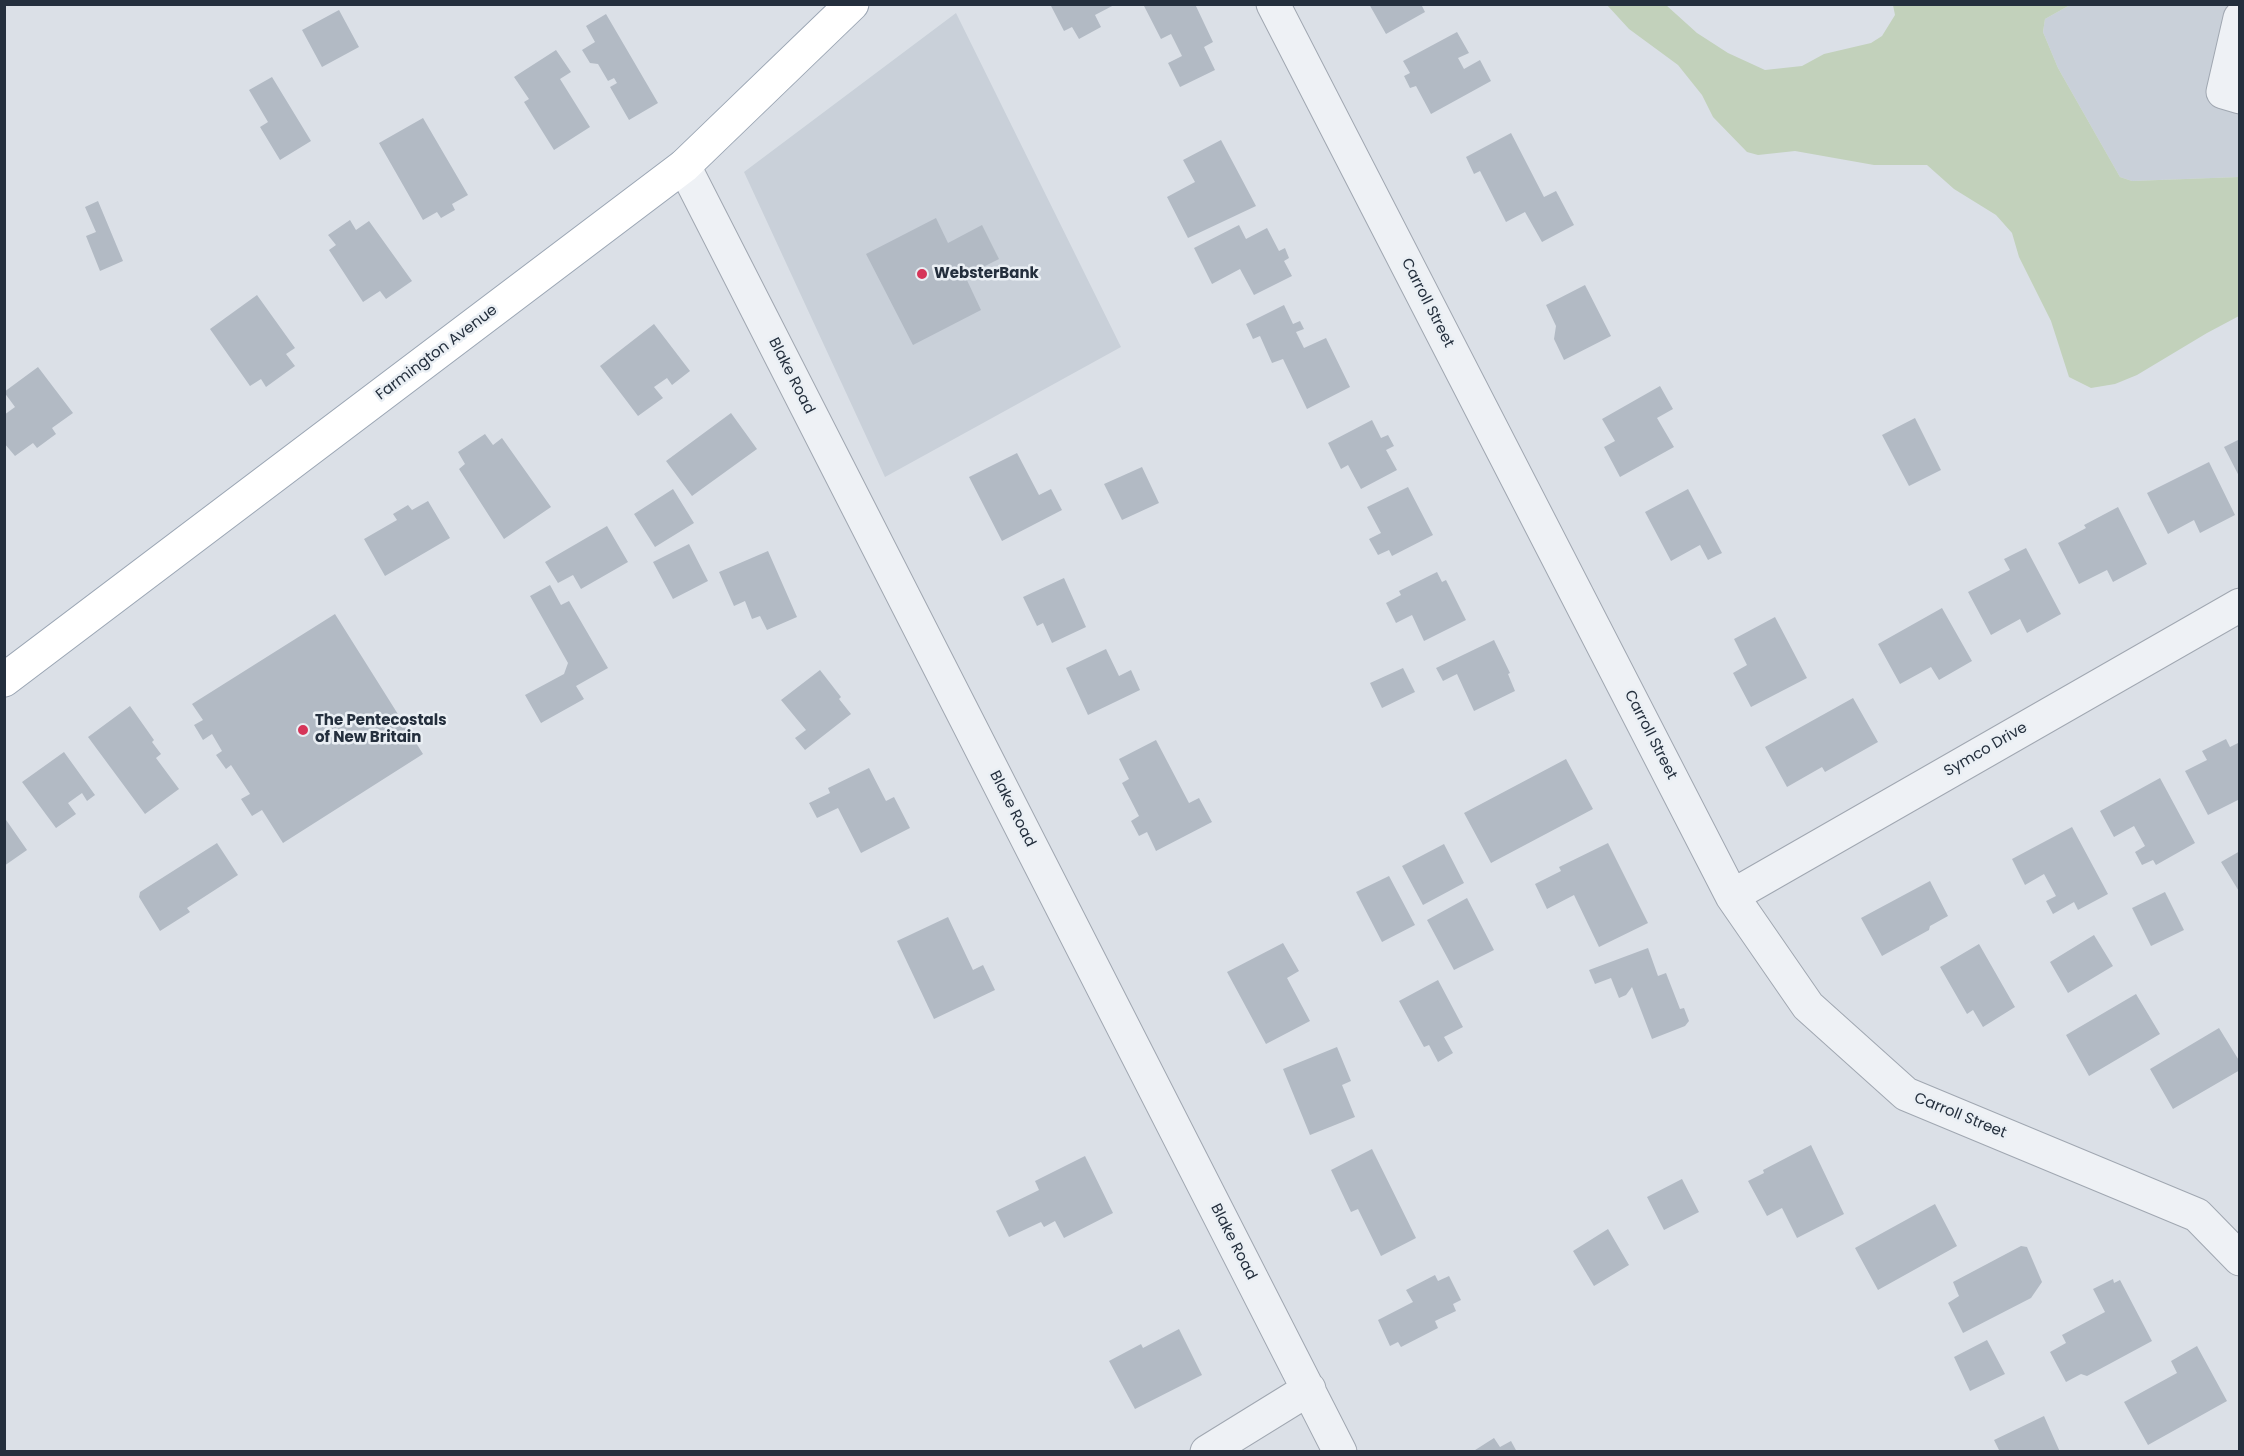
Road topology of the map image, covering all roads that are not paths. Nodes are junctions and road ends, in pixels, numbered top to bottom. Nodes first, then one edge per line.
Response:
1 (852, 4) edge
2 (1273, 4) edge
3 (2240, 18) edge
4 (2240, 97) edge
5 (684, 166) junction
6 (2240, 605) edge
7 (4, 680) edge
8 (1732, 896) junction
9 (2240, 1259) edge
10 (1309, 1389) junction
11 (1207, 1452) edge
12 (1340, 1452) edge

1 - 5 main road, Farmington Avenue
2 - 8 street, Carroll Street
3 - 4 street
5 - 7 main road, Farmington Avenue
5 - 10 street, Blake Road
6 - 8 street, Symco Drive
8 - 9 street, Carroll Street
10 - 11 street
10 - 12 street, Blake Road

